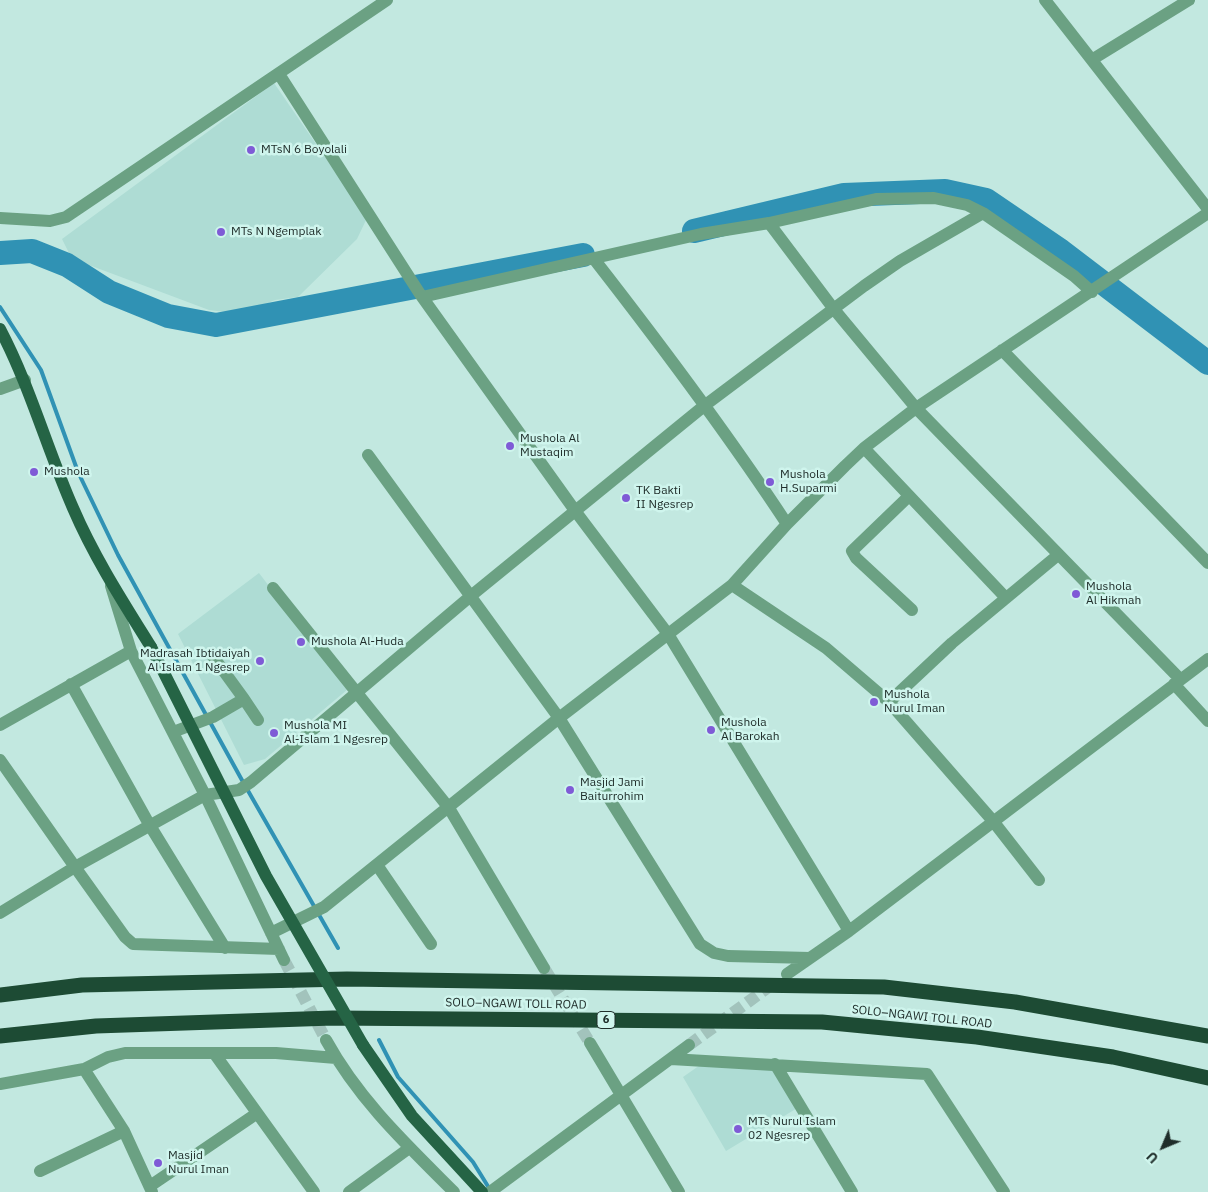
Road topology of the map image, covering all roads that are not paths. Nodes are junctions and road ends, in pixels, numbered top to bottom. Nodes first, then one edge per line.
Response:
1 (387, 0) edge
2 (1046, 0) edge
3 (1189, 0) edge
4 (1093, 59) junction
5 (279, 74) junction
6 (1208, 211) edge
7 (983, 213) junction
8 (0, 218) edge
9 (769, 223) junction
10 (594, 258) junction
11 (1097, 288) junction
12 (421, 296) junction
13 (833, 308) junction
14 (0, 330) edge
15 (1002, 350) junction
16 (25, 380) junction
17 (0, 389) edge
18 (704, 406) junction
19 (916, 408) junction
20 (864, 448) junction
21 (368, 455) dead end
22 (908, 497) junction
23 (576, 512) junction
24 (786, 524) junction
25 (1058, 554) junction
26 (1208, 563) edge
27 (108, 578) junction
28 (732, 586) junction
29 (273, 588) dead end
30 (472, 595) junction
31 (1006, 598) junction
32 (912, 610) dead end
33 (668, 634) junction
34 (131, 651) junction
35 (212, 655) dead end
36 (1208, 659) edge
37 (1177, 682) junction
38 (71, 684) junction
39 (356, 692) junction
40 (244, 699) junction
41 (889, 702) junction
42 (559, 718) junction
43 (258, 720) dead end
44 (1208, 721) edge
45 (0, 725) edge
46 (173, 732) junction
47 (0, 760) edge
48 (205, 795) junction
49 (449, 808) junction
50 (993, 821) junction
51 (149, 824) junction
52 (377, 865) junction
53 (75, 867) junction
54 (1039, 880) dead end
55 (0, 912) edge
56 (849, 930) junction
57 (271, 933) junction
58 (432, 944) dead end
59 (225, 948) junction
60 (810, 958) junction
61 (544, 968) tunnel mouth
62 (786, 974) tunnel mouth
63 (0, 995) edge
64 (0, 1036) edge
65 (1208, 1036) edge
66 (326, 1040) tunnel mouth
67 (590, 1043) tunnel mouth
68 (689, 1045) tunnel mouth
69 (214, 1053) junction
70 (336, 1058) junction
71 (671, 1059) junction
72 (775, 1064) junction
73 (84, 1069) junction
74 (1208, 1078) edge
75 (0, 1084) edge
76 (622, 1096) junction
77 (256, 1114) junction
78 (124, 1131) junction
79 (408, 1149) junction
80 (40, 1171) dead end
81 (151, 1189) edge
82 (314, 1192) edge
83 (349, 1192) edge
84 (452, 1192) edge
85 (482, 1192) edge
86 (490, 1192) edge
87 (679, 1192) edge
88 (852, 1192) edge
89 (1004, 1192) edge

1 - 5 street
2 - 4 street
3 - 4 street
4 - 6 street
5 - 8 street
5 - 12 street
6 - 11 street
7 - 9 street
7 - 11 street
7 - 13 street
9 - 10 street
9 - 13 street
10 - 12 street
10 - 18 street
11 - 15 street
12 - 23 street
13 - 18 street
13 - 19 street
14 - 16 main road
15 - 19 street
15 - 26 street
16 - 17 street
16 - 27 main road
18 - 23 street
18 - 24 street
19 - 20 street
19 - 25 street
20 - 22 street
20 - 24 street
21 - 30 street
22 - 31 street
22 - 32 street
23 - 30 street
23 - 33 street
24 - 28 street
25 - 31 street
25 - 37 street
27 - 34 street
27 - 85 main road, bridge
28 - 33 street
28 - 41 street
29 - 39 street
30 - 39 street
30 - 42 street
31 - 41 street
33 - 42 street
33 - 56 street
34 - 38 street
34 - 46 street
35 - 40 street
36 - 37 street
37 - 44 street
37 - 50 street
38 - 45 street
38 - 51 street
39 - 48 street
39 - 49 street
40 - 43 street
40 - 46 street
41 - 50 street
42 - 49 street
42 - 60 street
46 - 48 street
47 - 53 street
48 - 51 street
48 - 57 street
49 - 52 street
49 - 61 street
50 - 54 street
50 - 56 street
51 - 53 street
51 - 59 street
52 - 57 street
52 - 58 street
53 - 55 street
53 - 59 street
56 - 60 street
57 - 59 street
60 - 62 street
63 - 65 highway, SOLO–NGAWI TOLL ROAD
64 - 74 highway, SOLO–NGAWI TOLL ROAD / 6
66 - 70 street
67 - 76 street
68 - 71 street
69 - 70 street
69 - 73 street
69 - 77 street
70 - 79 street
71 - 72 street
71 - 76 street
72 - 88 street
72 - 89 street
73 - 75 street
73 - 78 street
76 - 86 street
76 - 87 street
77 - 81 street
77 - 82 street
78 - 80 street
78 - 81 street
79 - 83 street
79 - 84 street

